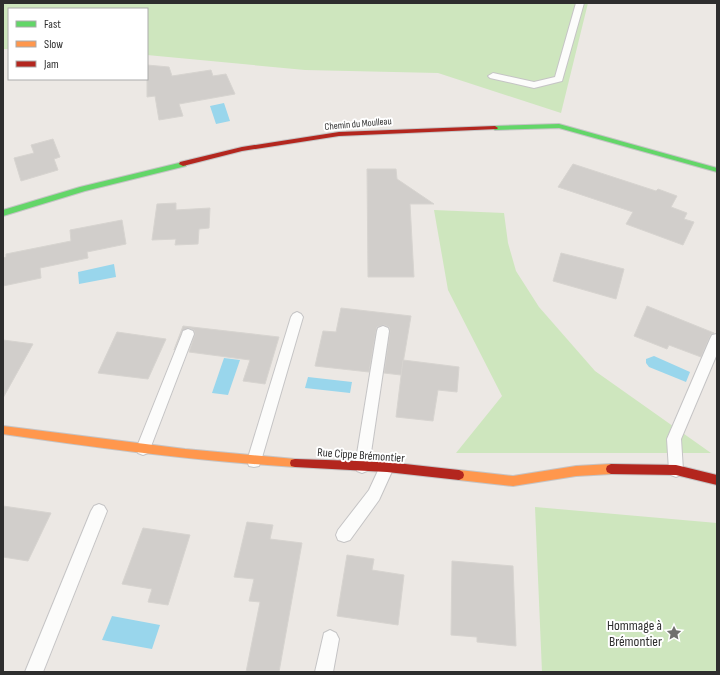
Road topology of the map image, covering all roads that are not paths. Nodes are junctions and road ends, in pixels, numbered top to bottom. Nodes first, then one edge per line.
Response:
1 (580, 3) edge
2 (493, 76) dead end
3 (717, 170) edge
4 (3, 213) edge
5 (297, 317) dead end
6 (383, 331) dead end
7 (188, 334) dead end
8 (717, 340) edge
9 (3, 430) edge
10 (143, 449) junction
11 (254, 461) junction
12 (362, 466) junction
13 (386, 467) junction
14 (676, 470) junction
15 (717, 480) edge
16 (99, 511) dead end
17 (344, 535) dead end
18 (330, 639) dead end
19 (34, 672) edge
20 (324, 672) edge

1 - 2 lane
3 - 4 street, Chemin du Moulleau
5 - 11 lane
6 - 12 lane
7 - 10 lane
8 - 14 lane
9 - 10 street, Rue Cippe Brémontier
10 - 11 street, Rue Cippe Brémontier
11 - 12 street, Rue Cippe Brémontier
12 - 13 street, Rue Cippe Brémontier
13 - 14 street, Rue Cippe Brémontier
13 - 17 lane
14 - 15 street, Rue Cippe Brémontier
16 - 19 lane
18 - 20 lane

